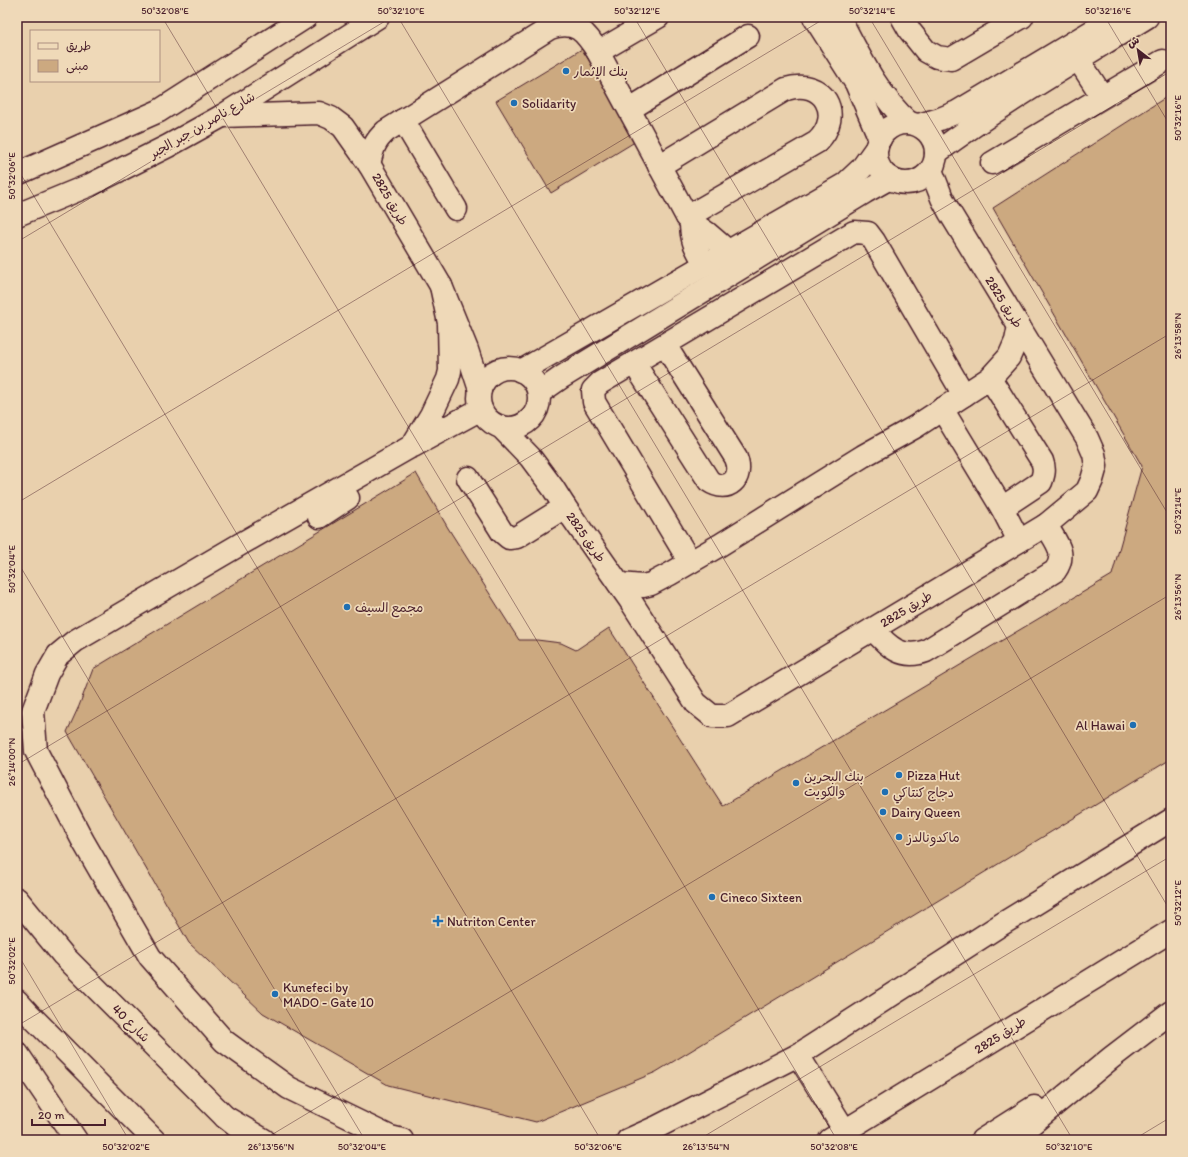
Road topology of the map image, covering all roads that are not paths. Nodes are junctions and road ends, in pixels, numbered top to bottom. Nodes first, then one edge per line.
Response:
1 (306, 17) edge
2 (378, 17) edge
3 (658, 17) edge
4 (814, 17) edge
5 (839, 17) edge
6 (902, 17) edge
7 (1022, 17) edge
8 (1116, 17) edge
9 (1147, 17) edge
10 (748, 36) dead end
11 (598, 52) junction
12 (1078, 60) junction
13 (1163, 61) dead end
14 (1102, 96) junction
15 (630, 109) junction
16 (222, 116) junction
17 (403, 120) junction
18 (914, 124) junction
19 (878, 143) junction
20 (934, 161) junction
21 (992, 163) dead end
22 (370, 164) junction
23 (659, 166) junction
24 (17, 174) edge
25 (890, 178) junction
26 (456, 210) dead end
27 (17, 215) edge
28 (689, 219) junction
29 (728, 251) junction
30 (705, 264) junction
31 (441, 286) junction
32 (1020, 326) junction
33 (665, 345) junction
34 (634, 363) junction
35 (521, 371) junction
36 (990, 378) junction
37 (539, 393) junction
38 (964, 395) junction
39 (480, 400) junction
40 (942, 409) junction
41 (501, 427) junction
42 (412, 446) junction
43 (468, 478) dead end
44 (565, 507) junction
45 (1002, 508) junction
46 (319, 518) dead end
47 (1046, 525) junction
48 (1019, 541) junction
49 (690, 562) junction
50 (619, 584) junction
51 (873, 629) junction
52 (1171, 820) edge
53 (17, 899) edge
54 (1171, 931) edge
55 (17, 1000) edge
56 (1171, 1012) edge
57 (17, 1053) edge
58 (798, 1055) junction
59 (1111, 1058) junction
60 (225, 1116) junction
61 (837, 1135) edge
62 (1015, 1138) edge
63 (76, 1140) edge
64 (154, 1140) edge
65 (253, 1140) edge
66 (264, 1140) edge
67 (402, 1140) edge
68 (628, 1140) edge
69 (982, 1140) edge

1 - 24 main road
2 - 16 main road, شارع ناصر بن جبر الجبر
3 - 11 main road
4 - 19 main road
5 - 18 main road, طريق 2825
6 - 7 main road
8 - 18 main road
9 - 12 main road
10 - 15 main road
11 - 15 main road
11 - 17 main road
12 - 14 main road
12 - 20 main road
13 - 14 main road
14 - 21 main road
15 - 23 main road
16 - 22 main road, طريق 2825
16 - 27 main road, شارع ناصر بن جبر الجبر
17 - 22 main road
17 - 26 main road
18 - 19 main road
18 - 20 main road, طريق 2825
19 - 25 main road
19 - 29 main road
20 - 25 main road
20 - 32 main road, طريق 2825
22 - 31 main road, طريق 2825
23 - 28 main road
23 - 28 main road
25 - 37 main road
28 - 29 main road
28 - 30 main road
29 - 30 main road
30 - 35 main road
31 - 39 main road, طريق 2825
31 - 42 main road
32 - 36 main road
32 - 47 main road, طريق 2825
33 - 34 main road
33 - 34 main road
33 - 38 main road
34 - 49 main road
35 - 37 main road
35 - 39 main road
36 - 38 main road
36 - 45 main road
37 - 41 main road
38 - 40 main road
39 - 41 main road, طريق 2825
39 - 42 main road
40 - 45 main road
40 - 49 main road
41 - 44 main road, طريق 2825
42 - 46 main road
42 - 67 main road
43 - 44 main road
44 - 50 main road, طريق 2825
45 - 48 main road
47 - 48 main road, طريق 2825
47 - 51 main road
48 - 51 main road, طريق 2825
49 - 50 main road
50 - 51 main road, طريق 2825
52 - 58 main road
53 - 60 main road, شارع 40
54 - 61 main road, طريق 2825
55 - 64 main road
56 - 59 main road
57 - 63 main road
58 - 61 main road
58 - 68 main road
59 - 62 main road
59 - 69 main road
60 - 65 main road, شارع 40
60 - 66 main road

